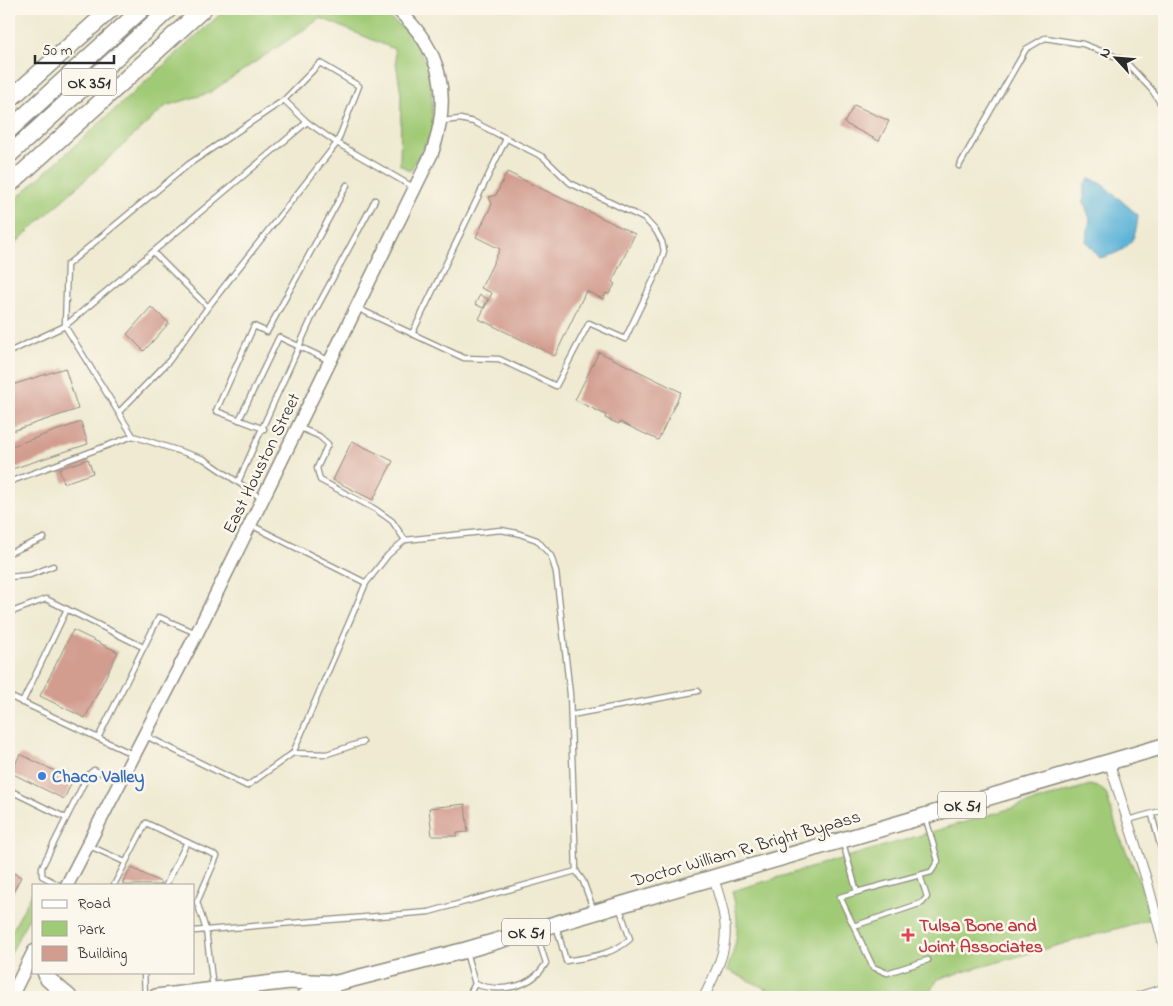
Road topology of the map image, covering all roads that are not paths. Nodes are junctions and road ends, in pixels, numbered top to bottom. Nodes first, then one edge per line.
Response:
1 (95, 9) edge
2 (111, 9) edge
3 (142, 9) edge
4 (169, 9) edge
5 (203, 9) edge
6 (398, 9) edge
7 (72, 43) junction
8 (9, 100) edge
9 (284, 100) junction
10 (1164, 109) edge
11 (307, 122) junction
12 (440, 122) junction
13 (9, 130) edge
14 (506, 139) junction
15 (337, 143) junction
16 (9, 155) edge
17 (959, 166) dead end
18 (9, 185) edge
19 (347, 185) dead end
20 (415, 188) junction
21 (376, 200) dead end
22 (152, 252) junction
23 (208, 307) junction
24 (356, 308) junction
25 (65, 326) junction
26 (267, 332) junction
27 (412, 334) junction
28 (279, 337) junction
29 (300, 346) junction
30 (9, 352) edge
31 (330, 361) junction
32 (119, 412) junction
33 (239, 420) junction
34 (297, 427) junction
35 (264, 429) junction
36 (133, 436) junction
37 (9, 482) edge
38 (238, 482) junction
39 (262, 499) junction
40 (250, 525) junction
41 (44, 538) dead end
42 (405, 540) junction
43 (9, 553) edge
44 (53, 566) dead end
45 (9, 577) edge
46 (366, 583) junction
47 (67, 610) junction
48 (9, 613) edge
49 (197, 633) junction
50 (142, 647) junction
51 (698, 691) dead end
52 (9, 696) edge
53 (22, 703) junction
54 (572, 715) junction
55 (144, 736) junction
56 (98, 738) junction
57 (364, 742) dead end
58 (1164, 746) edge
59 (293, 753) junction
60 (134, 756) junction
61 (1109, 762) junction
62 (120, 781) junction
63 (9, 790) edge
64 (1164, 810) edge
65 (1152, 815) junction
66 (925, 816) junction
67 (66, 818) junction
68 (1127, 821) junction
69 (842, 839) junction
70 (187, 842) junction
71 (88, 844) junction
72 (1164, 860) edge
73 (125, 862) junction
74 (576, 871) junction
75 (920, 875) junction
76 (713, 877) junction
77 (56, 884) edge
78 (68, 884) edge
79 (114, 884) edge
80 (166, 884) edge
81 (857, 892) junction
82 (619, 905) junction
83 (594, 912) junction
84 (556, 924) junction
85 (854, 926) junction
86 (536, 929) junction
87 (206, 930) junction
88 (195, 931) edge
89 (1164, 946) edge
90 (466, 950) junction
91 (32, 955) edge
92 (928, 960) dead end
93 (46, 974) edge
94 (144, 974) edge
95 (475, 984) junction
96 (336, 990) edge
97 (1164, 990) edge
98 (219, 994) edge
99 (11, 997) edge
100 (69, 997) edge
101 (145, 997) edge
102 (156, 997) edge
103 (304, 997) edge
104 (468, 997) edge
105 (704, 997) edge
106 (1138, 997) edge

1 - 7 highway
2 - 7 highway
3 - 13 highway, OK 351
4 - 16 highway, OK 351
5 - 18 highway
6 - 12 street, East Houston Street
7 - 8 highway
9 - 11 lane
9 - 15 lane
9 - 25 lane
10 - 17 lane
11 - 15 lane
11 - 22 lane
12 - 14 lane
12 - 20 street, East Houston Street
14 - 27 lane
14 - 27 lane
15 - 20 lane
15 - 23 lane
19 - 26 lane
20 - 24 street, East Houston Street
21 - 29 lane
22 - 23 lane
22 - 25 lane
23 - 32 lane
24 - 27 lane
24 - 31 street, East Houston Street
25 - 30 lane
25 - 32 lane
26 - 28 lane
26 - 33 lane
28 - 29 lane
28 - 33 lane
29 - 31 lane
29 - 35 lane
31 - 34 street, East Houston Street
32 - 36 lane
33 - 35 lane
34 - 39 street, East Houston Street
34 - 42 lane
35 - 38 lane
36 - 37 lane
36 - 38 lane
38 - 39 lane
39 - 40 street, East Houston Street
40 - 46 lane
40 - 49 street, East Houston Street
41 - 43 lane
42 - 46 lane
42 - 54 lane
44 - 45 lane
46 - 59 lane
47 - 48 lane
47 - 50 lane
47 - 53 lane
49 - 50 lane
49 - 55 street, East Houston Street
50 - 56 lane
51 - 54 lane
52 - 53 lane
53 - 56 lane
54 - 74 lane
55 - 59 lane
55 - 60 street, East Houston Street
56 - 60 lane
57 - 59 lane
58 - 61 main road, Doctor William R. Bright Bypass / OK 51
60 - 62 street, East Houston Street
61 - 66 main road, Doctor William R. Bright Bypass / OK 51
61 - 68 street
62 - 67 lane
62 - 71 street, East Houston Street
63 - 67 lane
64 - 65 lane
65 - 68 lane
65 - 72 lane
66 - 69 main road, Doctor William R. Bright Bypass / OK 51
66 - 75 lane
67 - 77 lane
68 - 89 street
69 - 76 main road, Doctor William R. Bright Bypass / OK 51
69 - 81 lane
70 - 73 lane
70 - 80 lane
70 - 87 lane
71 - 73 lane
71 - 78 street, East Houston Street
73 - 79 lane
74 - 83 lane
74 - 87 lane
75 - 81 lane
75 - 85 lane
76 - 82 main road, Doctor William R. Bright Bypass / OK 51
76 - 105 street
81 - 85 lane
82 - 83 main road, Doctor William R. Bright Bypass / OK 51
82 - 84 lane
83 - 84 main road, Doctor William R. Bright Bypass / OK 51
84 - 86 main road, Doctor William R. Bright Bypass / OK 51
85 - 92 lane
86 - 90 main road, Doctor William R. Bright Bypass / OK 51
86 - 95 lane
87 - 88 lane
87 - 98 lane
90 - 95 lane
90 - 96 main road, Doctor William R. Bright Bypass / OK 51
91 - 99 street
93 - 100 main road
94 - 101 lane
95 - 104 lane
96 - 98 main road, Doctor William R. Bright Bypass / OK 51
96 - 103 main road, Doctor William R. Bright Bypass / OK 51
97 - 106 street
98 - 102 main road, Doctor William R. Bright Bypass / OK 51

